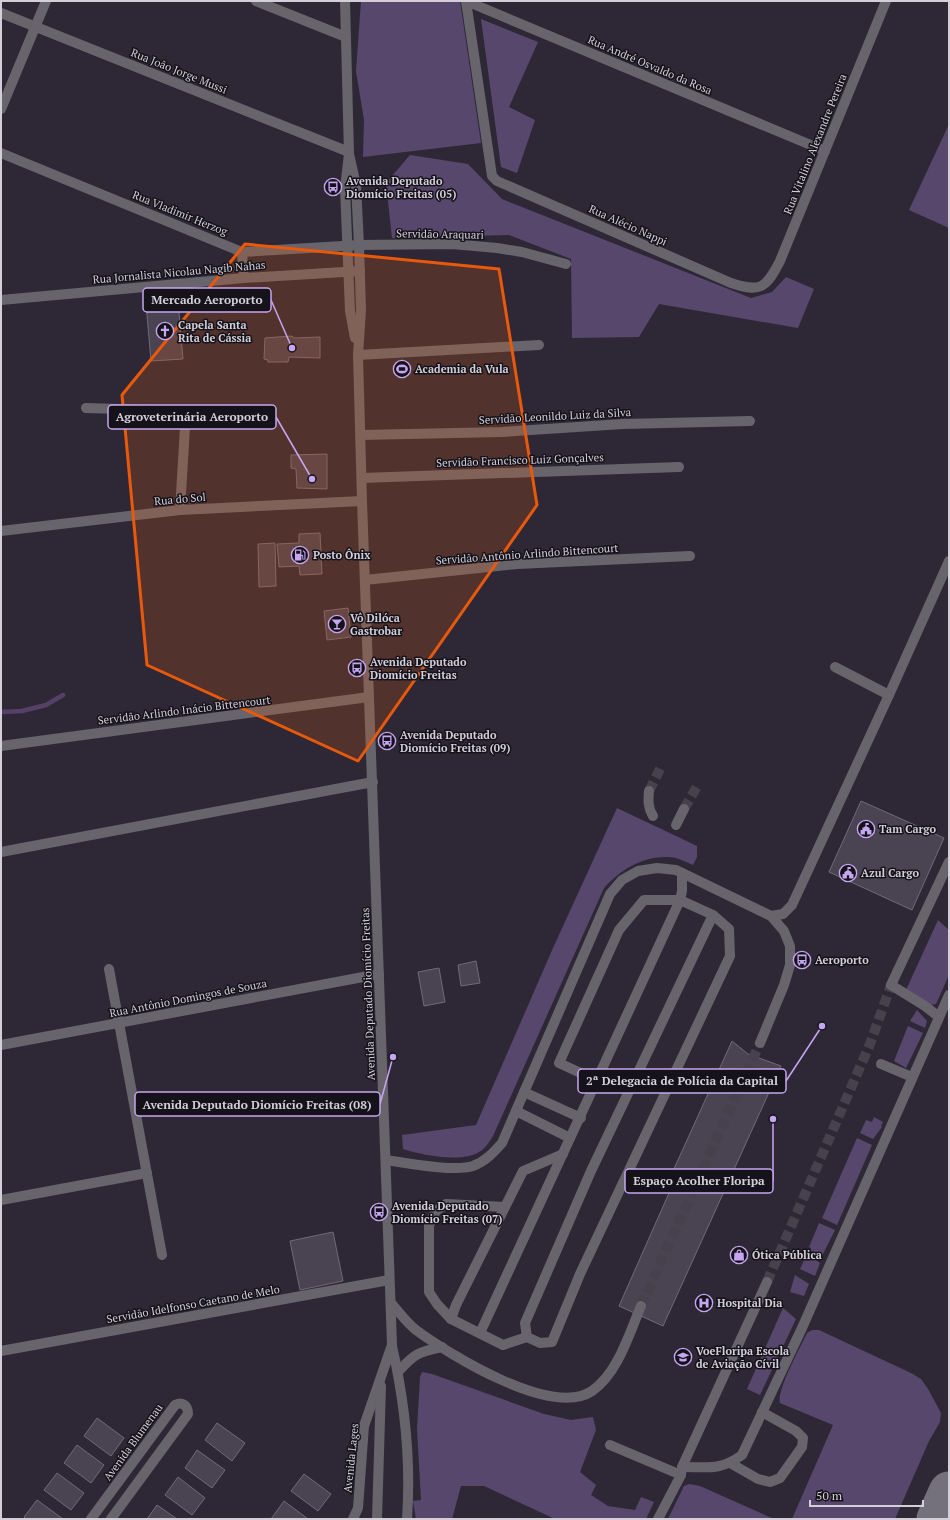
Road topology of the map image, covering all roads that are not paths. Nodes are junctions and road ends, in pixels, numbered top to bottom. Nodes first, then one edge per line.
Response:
1 (46, 1) edge
2 (256, 1) edge
3 (345, 1) edge
4 (466, 1) edge
5 (882, 2) edge
6 (1, 13) edge
7 (35, 27) junction
8 (346, 37) junction
9 (1, 110) edge
10 (824, 151) junction
11 (1, 153) edge
12 (349, 153) junction
13 (359, 245) junction
14 (348, 246) junction
15 (242, 252) junction
16 (566, 264) dead end
17 (349, 271) junction
18 (360, 271) junction
19 (244, 278) junction
20 (757, 289) joint
21 (1, 300) edge
22 (539, 345) dead end
23 (358, 355) junction
24 (86, 408) dead end
25 (750, 422) dead end
26 (360, 435) junction
27 (679, 467) dead end
28 (362, 478) junction
29 (362, 501) junction
30 (180, 510) junction
31 (1, 531) edge
32 (690, 556) dead end
33 (949, 561) edge
34 (365, 580) junction
35 (835, 667) dead end
36 (889, 695) junction
37 (370, 698) junction
38 (1, 746) edge
39 (373, 782) junction
40 (648, 792) tunnel mouth
41 (684, 809) tunnel mouth
42 (653, 816) dead end
43 (676, 825) dead end
44 (1, 852) edge
45 (949, 862) edge
46 (682, 873) junction
47 (680, 900) junction
48 (713, 915) junction
49 (771, 916) junction
50 (109, 969) dead end
51 (380, 974) junction
52 (949, 995) edge
53 (939, 1017) junction
54 (119, 1022) junction
55 (760, 1043) tunnel mouth
56 (1, 1045) edge
57 (881, 1064) dead end
58 (912, 1077) junction
59 (598, 1081) junction
60 (524, 1092) junction
61 (516, 1111) junction
62 (581, 1118) junction
63 (570, 1138) junction
64 (563, 1154) junction
65 (386, 1160) junction
66 (147, 1173) junction
67 (1, 1200) edge
68 (505, 1207) junction
69 (162, 1255) dead end
70 (390, 1280) junction
71 (767, 1282) tunnel mouth
72 (391, 1304) junction
73 (641, 1306) tunnel mouth
74 (451, 1319) junction
75 (480, 1333) junction
76 (527, 1337) junction
77 (392, 1345) junction
78 (442, 1346) junction
79 (1, 1351) edge
80 (398, 1372) junction
81 (381, 1376) junction
82 (762, 1412) junction
83 (610, 1445) dead end
84 (730, 1463) junction
85 (682, 1471) junction
86 (91, 1519) edge
87 (110, 1519) edge
88 (353, 1519) edge
89 (377, 1519) edge
90 (407, 1519) edge
91 (658, 1519) edge

1 - 7 street
2 - 8 street
3 - 8 street, Avenida Deputado Diomício Freitas
4 - 10 street, Rua André Osvaldo da Rosa
4 - 20 street, Rua Alécio Nappi
5 - 10 street, Rua Vitalino Alexandre Pereira
6 - 7 street, Rua João Jorge Mussi
7 - 9 street
7 - 12 street, Rua João Jorge Mussi
8 - 12 street, Avenida Deputado Diomício Freitas
10 - 20 street, Rua Vitalino Alexandre Pereira
11 - 15 street, Rua Vladimir Herzog
12 - 13 street, Avenida Deputado Diomício Freitas
12 - 14 street, Avenida Deputado Diomício Freitas
13 - 14 street, Rua Vladimir Herzog
13 - 16 street, Servidão Araquari
13 - 18 street, Avenida Deputado Diomício Freitas
14 - 15 street, Rua Vladimir Herzog
14 - 17 street, Avenida Deputado Diomício Freitas
15 - 19 street
17 - 18 street, Rua Jornalista Nicolau Nagib Nahas
17 - 19 street, Rua Jornalista Nicolau Nagib Nahas
17 - 23 street, Avenida Deputado Diomício Freitas
18 - 23 street, Avenida Deputado Diomício Freitas
19 - 21 street, Rua Jornalista Nicolau Nagib Nahas
22 - 23 street
23 - 26 street, Avenida Deputado Diomício Freitas
24 - 30 street
25 - 26 street, Servidão Leonildo Luiz da Silva
26 - 28 street, Avenida Deputado Diomício Freitas
27 - 28 street, Servidão Francisco Luiz Gonçalves
28 - 29 street, Avenida Deputado Diomício Freitas
29 - 30 street, Rua do Sol
29 - 34 street, Avenida Deputado Diomício Freitas
30 - 31 street, Rua do Sol
32 - 34 street, Servidão Antônio Arlindo Bittencourt
33 - 36 street
34 - 37 street, Avenida Deputado Diomício Freitas
35 - 36 street
36 - 49 street
37 - 38 street, Servidão Arlindo Inácio Bittencourt
37 - 39 street, Avenida Deputado Diomício Freitas
39 - 44 street
39 - 51 street, Avenida Deputado Diomício Freitas
40 - 42 street
41 - 43 street
45 - 53 street
46 - 47 street
46 - 49 street
46 - 60 street
47 - 48 street
47 - 59 street
47 - 59 street
48 - 76 street
48 - 76 street
49 - 55 street
50 - 54 street
51 - 54 street, Rua Antônio Domingos de Souza
51 - 65 street, Avenida Deputado Diomício Freitas
52 - 53 street
53 - 58 street
54 - 56 street, Rua Antônio Domingos de Souza
54 - 66 street
57 - 58 street
58 - 82 street
59 - 62 street
60 - 61 street
60 - 62 street
61 - 63 street
61 - 65 street
62 - 63 street
63 - 64 street
64 - 68 street
64 - 75 street
65 - 70 street, Avenida Deputado Diomício Freitas
66 - 67 street
66 - 69 street
68 - 74 street
68 - 74 street
70 - 72 street, Avenida Deputado Diomício Freitas
70 - 79 street, Servidão Idelfonso Caetano de Melo
71 - 85 street
72 - 77 street, Avenida Lages
72 - 78 street
73 - 78 street
74 - 75 street
75 - 76 street
77 - 80 street
77 - 81 street, Avenida Lages
78 - 80 street
80 - 90 street
81 - 88 street, Avenida Lages
81 - 89 street, Avenida Lages
82 - 84 street
82 - 84 street
83 - 85 street
84 - 85 street
85 - 91 street
86 - 87 street, Avenida Blumenau

